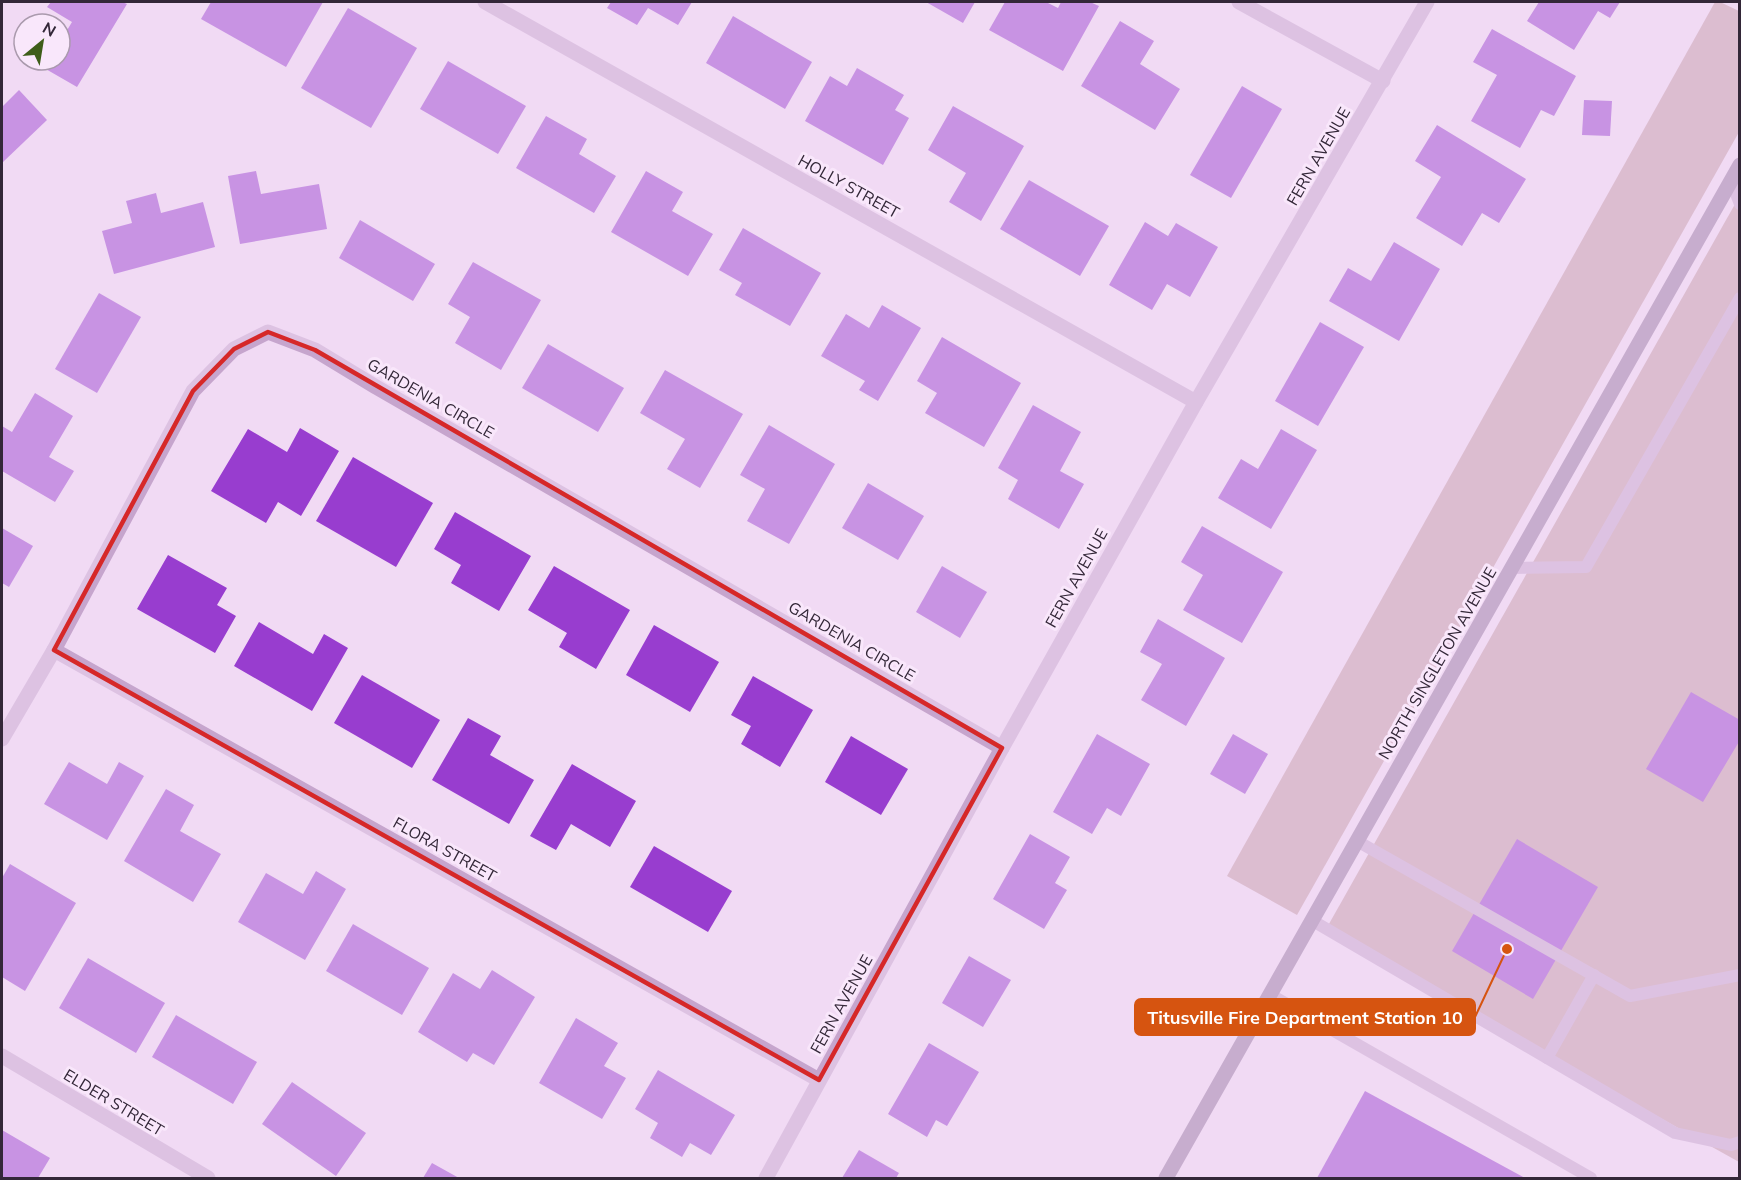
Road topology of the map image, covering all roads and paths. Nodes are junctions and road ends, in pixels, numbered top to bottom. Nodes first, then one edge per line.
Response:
1 (485, 2) edge
2 (1239, 2) edge
3 (1427, 2) edge
4 (1383, 81) junction
5 (1740, 165) edge
6 (1731, 181) junction
7 (1740, 204) edge
8 (1740, 298) edge
9 (1196, 402) junction
10 (1512, 568) junction
11 (54, 650) junction
12 (2, 739) edge
13 (1002, 748) junction
14 (1357, 841) junction
15 (1312, 921) junction
16 (1594, 975) junction
17 (1740, 975) edge
18 (1271, 995) junction
19 (2, 1056) edge
20 (1547, 1058) junction
21 (819, 1080) junction
22 (1740, 1142) edge
23 (208, 1179) edge
24 (766, 1179) edge
25 (1167, 1179) edge
26 (1591, 1179) edge

1 - 9 street, HOLLY STREET
2 - 4 street
3 - 4 street, FERN AVENUE
4 - 9 street, FERN AVENUE
5 - 6 street, NORTH SINGLETON AVENUE
6 - 7 lane
6 - 10 street, NORTH SINGLETON AVENUE
8 - 10 lane
9 - 13 street, FERN AVENUE
10 - 14 street, NORTH SINGLETON AVENUE
11 - 12 street, GARDENIA CIRCLE
11 - 13 street, GARDENIA CIRCLE
11 - 21 street, FLORA STREET
13 - 21 street, FERN AVENUE
14 - 15 street, NORTH SINGLETON AVENUE
14 - 16 lane
15 - 18 street, NORTH SINGLETON AVENUE
15 - 20 lane
16 - 17 lane
16 - 20 lane
18 - 25 street, NORTH SINGLETON AVENUE
18 - 26 lane
19 - 23 street, ELDER STREET
20 - 22 lane
21 - 24 street, FERN AVENUE

